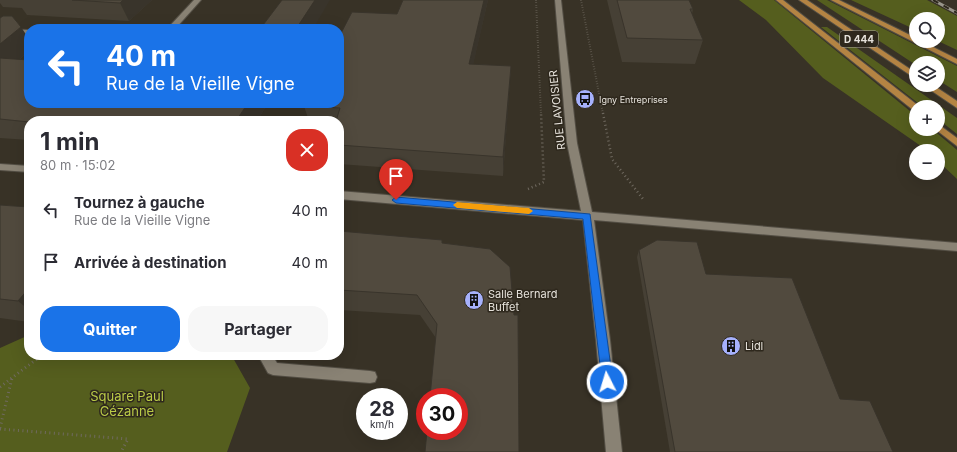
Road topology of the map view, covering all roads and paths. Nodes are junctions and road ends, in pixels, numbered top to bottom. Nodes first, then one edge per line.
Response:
1 (198, 0) edge
2 (536, 0) edge
3 (558, 0) edge
4 (581, 0) edge
5 (779, 0) edge
6 (802, 0) edge
7 (834, 0) edge
8 (176, 24) edge
9 (0, 31) edge
10 (24, 32) edge
11 (957, 62) edge
12 (909, 72) edge
13 (938, 92) edge
14 (909, 102) edge
15 (957, 105) edge
16 (945, 133) edge
17 (957, 143) edge
18 (0, 167) edge
19 (24, 169) edge
20 (344, 195) edge
21 (507, 209) junction
22 (587, 216) junction
23 (644, 220) junction
24 (957, 247) edge
25 (35, 360) edge
26 (268, 360) edge
27 (370, 377) dead end
28 (12, 378) junction
29 (0, 387) edge
30 (0, 428) edge
31 (121, 452) edge
32 (614, 452) edge

1 - 8 street
2 - 21 path
3 - 22 street, RUE LAVOISIER
4 - 23 path
5 - 14 main road
6 - 12 main road, D 444
7 - 11 main road
9 - 10 street
13 - 15 main road
16 - 17 main road
18 - 19 street
20 - 21 street
21 - 22 street
22 - 23 street
22 - 32 street, RUE LAVOISIER
23 - 24 street
25 - 28 path
26 - 27 street
28 - 29 path
28 - 30 path
30 - 31 path

